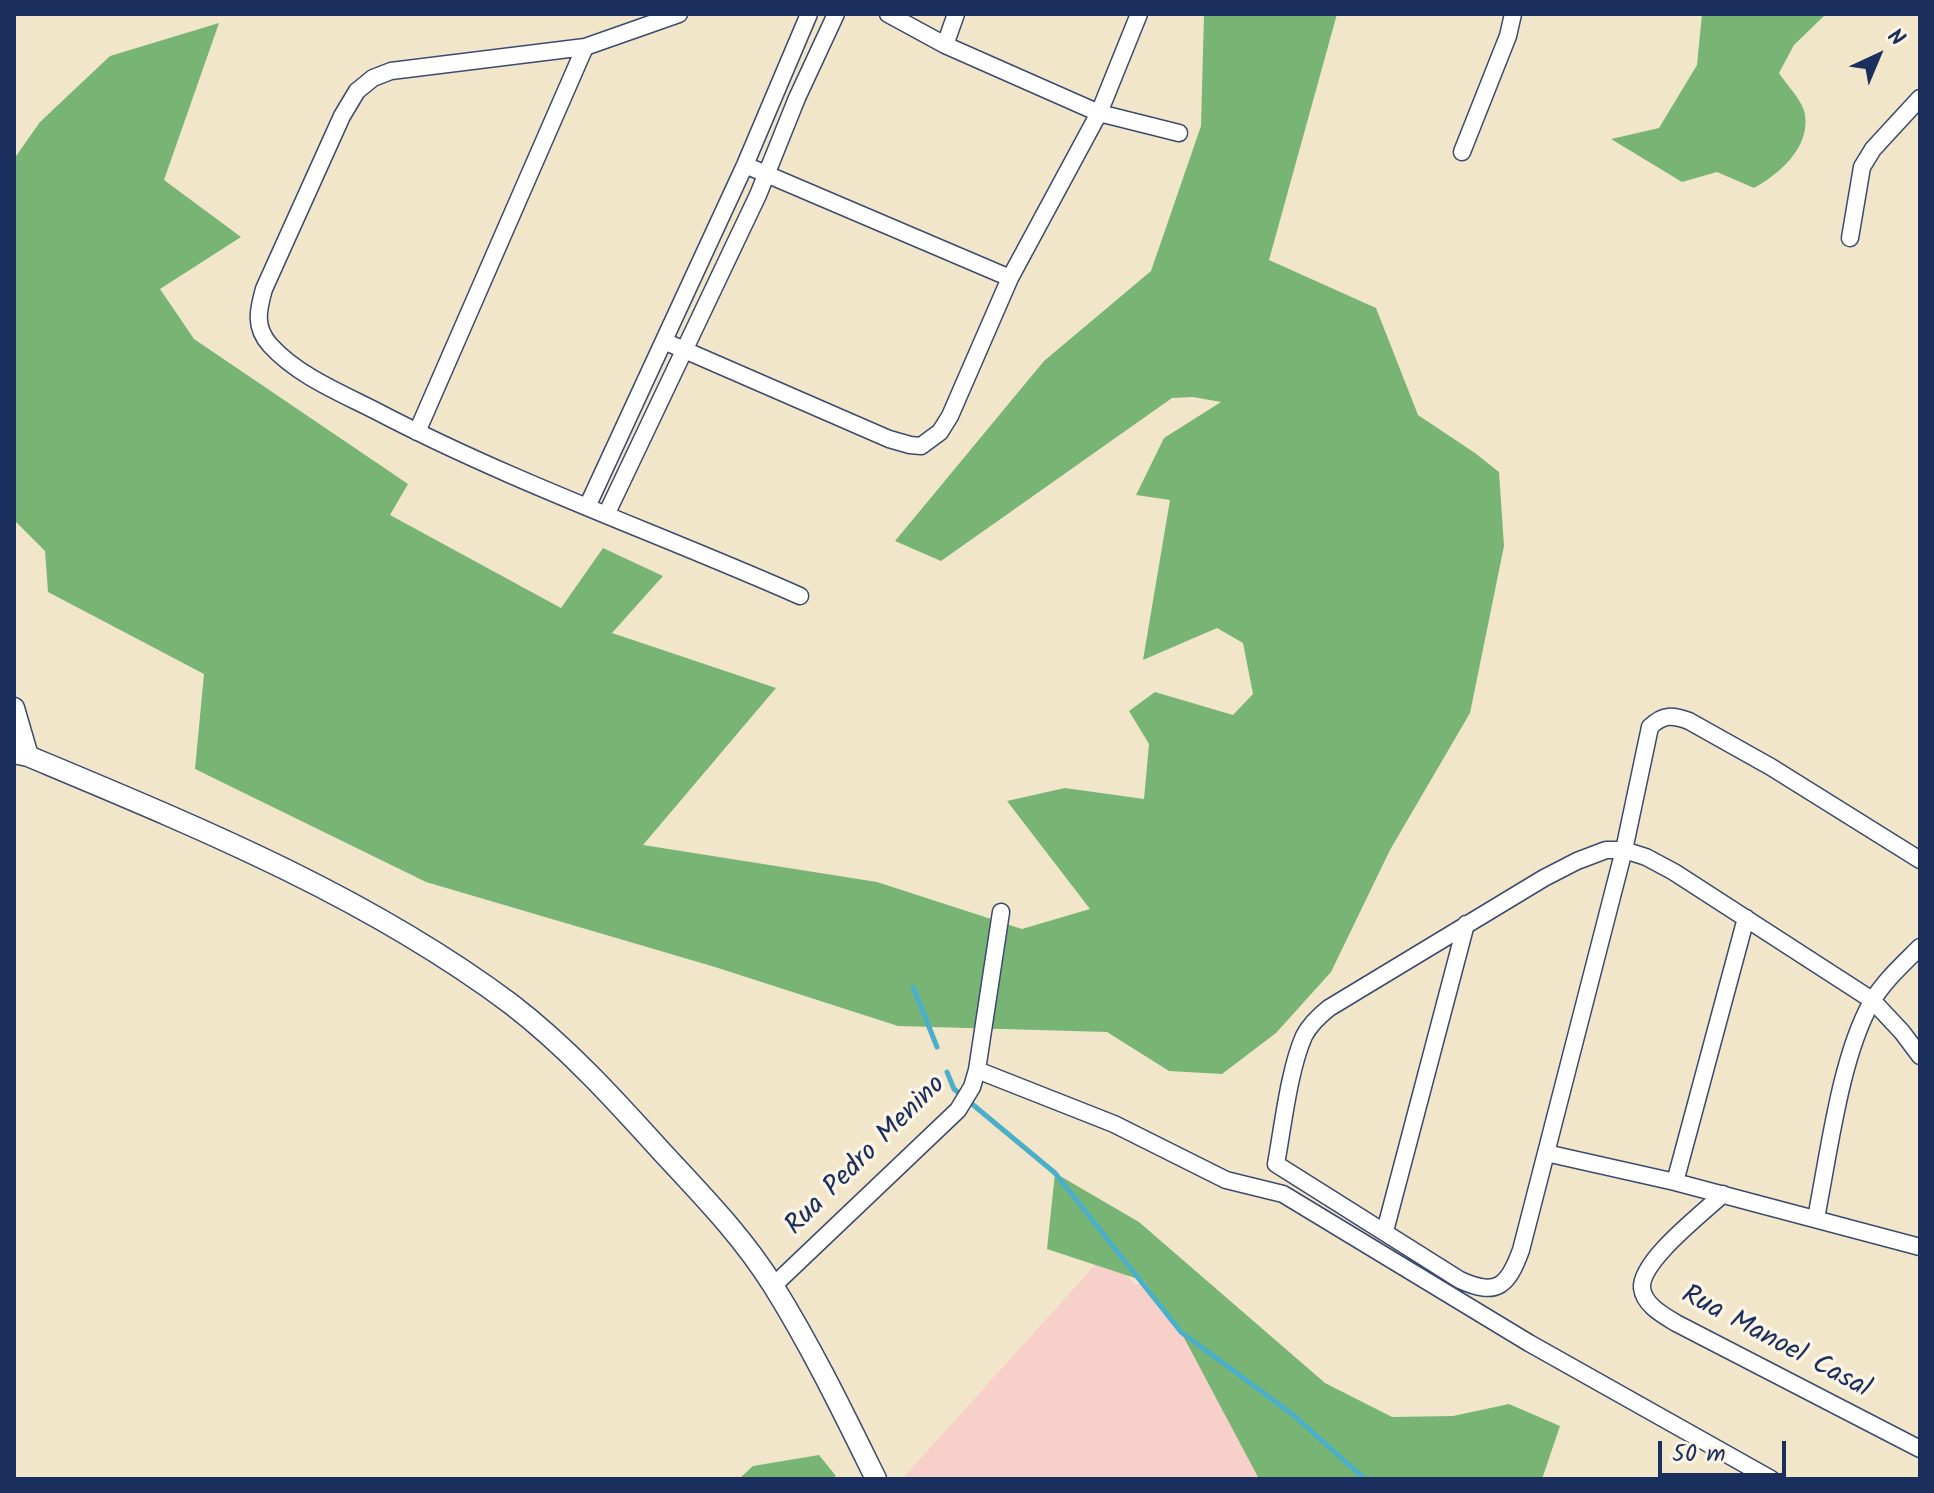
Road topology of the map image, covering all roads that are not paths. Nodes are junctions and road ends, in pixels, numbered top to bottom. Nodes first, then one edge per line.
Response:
1 (679, 14) edge
2 (809, 14) edge
3 (836, 14) edge
4 (888, 14) edge
5 (956, 14) edge
6 (1139, 14) edge
7 (1513, 14) edge
8 (945, 45) junction
9 (585, 47) junction
10 (1920, 98) edge
11 (1099, 113) junction
12 (1179, 133) dead end
13 (1462, 152) dead end
14 (745, 165) junction
15 (768, 173) junction
16 (1850, 238) dead end
17 (1010, 278) junction
18 (666, 342) junction
19 (683, 349) junction
20 (417, 432) junction
21 (587, 507) junction
22 (606, 515) junction
23 (800, 596) dead end
24 (14, 708) edge
25 (21, 754) edge
26 (1624, 850) junction
27 (1920, 860) edge
28 (1001, 912) dead end
29 (1746, 918) junction
30 (1466, 924) junction
31 (1920, 947) edge
32 (1872, 1000) junction
33 (1920, 1056) edge
34 (975, 1078) junction
35 (1546, 1153) junction
36 (1276, 1164) junction
37 (1675, 1182) junction
38 (1269, 1189) junction
39 (1723, 1194) junction
40 (1816, 1218) junction
41 (1385, 1231) junction
42 (1920, 1247) edge
43 (773, 1286) junction
44 (1920, 1449) edge
45 (876, 1479) edge
46 (1771, 1479) edge

1 - 9 street
2 - 14 street
3 - 15 street
4 - 8 street
5 - 8 street
6 - 11 street
7 - 13 street
8 - 11 street
9 - 20 street
9 - 20 street
10 - 16 street
11 - 12 street
11 - 17 street
14 - 15 street
14 - 18 street
15 - 17 street
15 - 19 street
17 - 19 street
18 - 19 street
18 - 21 street
19 - 22 street
20 - 21 street
21 - 22 street
22 - 23 street
24 - 25 street
25 - 43 street
26 - 27 street
26 - 29 street
26 - 30 street
26 - 35 street
28 - 34 street, Rua Pedro Menino
29 - 32 street
29 - 37 street
30 - 36 street
30 - 41 street
31 - 32 street
32 - 33 street
32 - 40 street
34 - 38 street
34 - 43 street, Rua Pedro Menino
35 - 37 street
35 - 41 street
36 - 38 street
36 - 41 street
37 - 39 street
38 - 46 street
39 - 40 street
39 - 44 street, Rua Manoel Casal
40 - 42 street
43 - 45 street

